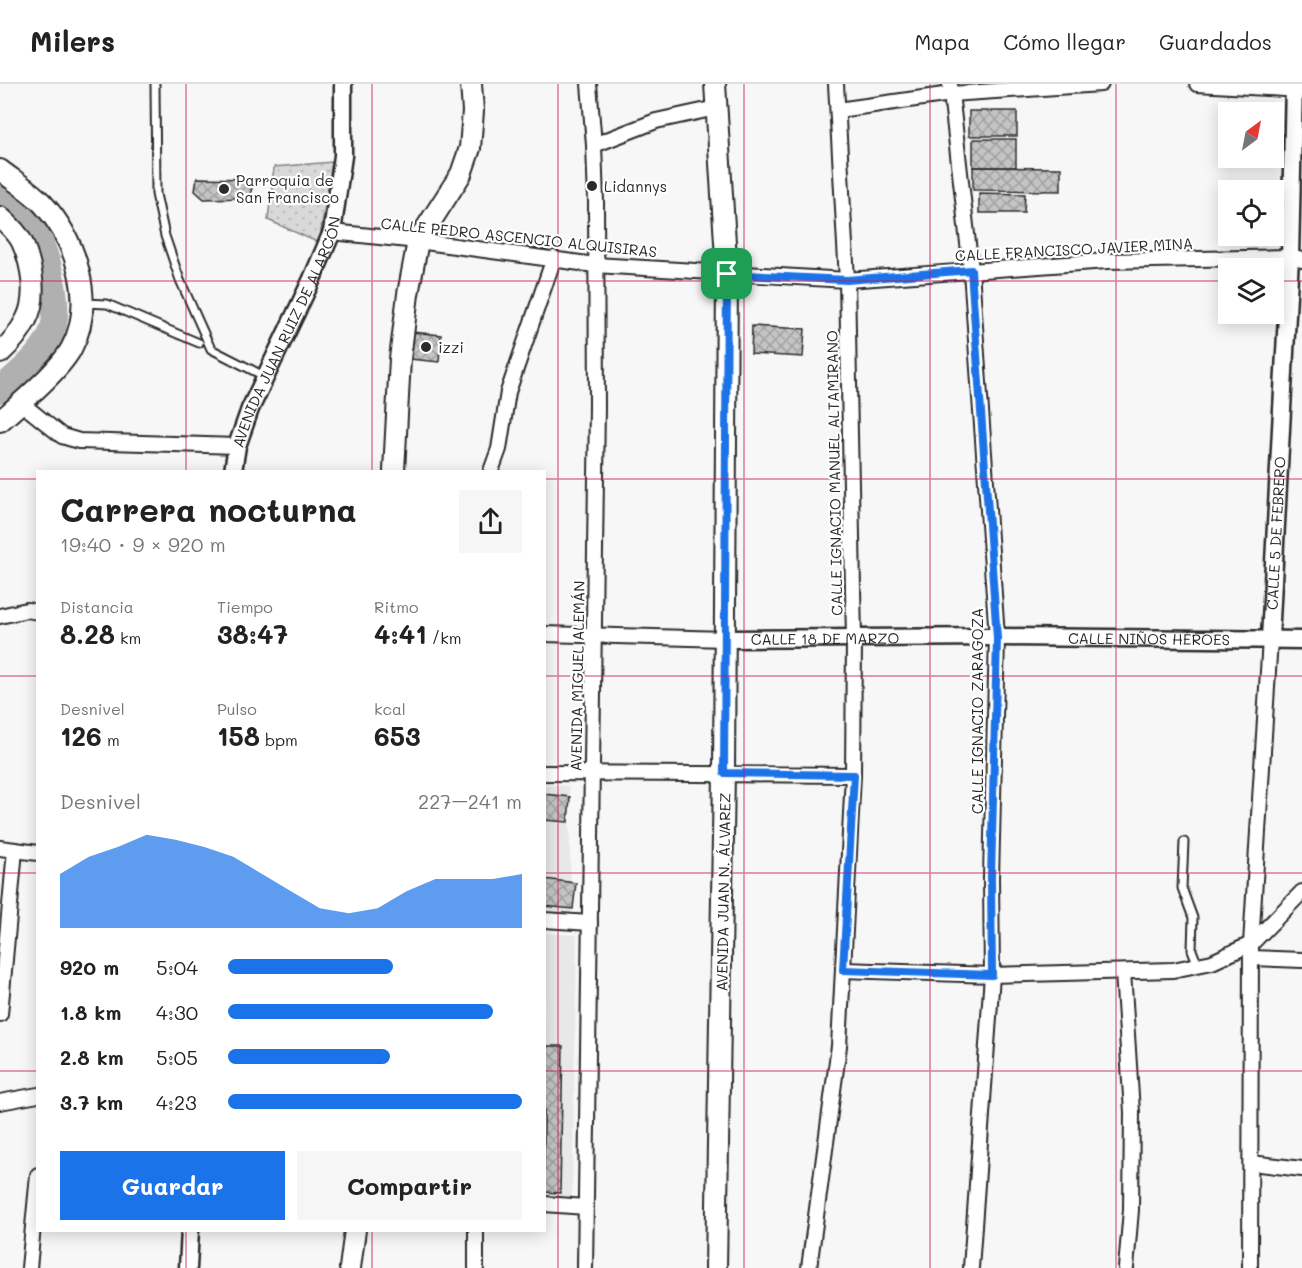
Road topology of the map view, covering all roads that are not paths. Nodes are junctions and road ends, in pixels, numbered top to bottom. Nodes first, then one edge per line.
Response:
1 (155, 84) edge
2 (343, 84) edge
3 (471, 84) edge
4 (589, 84) edge
5 (715, 84) edge
6 (836, 84) edge
7 (1101, 84) edge
8 (1197, 84) edge
9 (1296, 87) edge
10 (951, 89) edge
11 (716, 108) junction
12 (838, 110) junction
13 (594, 146) junction
14 (0, 170) edge
15 (0, 217) edge
16 (332, 232) junction
17 (418, 241) junction
18 (554, 258) junction
19 (1296, 259) edge
20 (595, 265) junction
21 (971, 270) junction
22 (727, 274) junction
23 (847, 280) junction
24 (83, 303) junction
25 (199, 343) dead end
26 (0, 354) edge
27 (266, 377) junction
28 (21, 403) junction
29 (0, 421) edge
30 (237, 446) junction
31 (233, 470) edge
32 (394, 470) edge
33 (491, 470) edge
34 (36, 612) edge
35 (0, 616) edge
36 (546, 634) edge
37 (594, 636) junction
38 (997, 638) junction
39 (726, 639) junction
40 (854, 639) junction
41 (1270, 639) junction
42 (1302, 639) edge
43 (546, 773) edge
44 (592, 773) junction
45 (724, 773) junction
46 (854, 775) junction
47 (1184, 842) dead end
48 (0, 848) edge
49 (15, 850) junction
50 (36, 853) edge
51 (1302, 892) edge
52 (546, 920) edge
53 (590, 923) junction
54 (3, 946) edge
55 (1251, 951) junction
56 (1302, 960) edge
57 (1198, 965) junction
58 (843, 970) junction
59 (1123, 972) junction
60 (992, 975) junction
61 (0, 1014) edge
62 (36, 1095) edge
63 (0, 1102) edge
64 (1251, 1163) junction
65 (1302, 1169) edge
66 (36, 1193) edge
67 (546, 1204) edge
68 (586, 1207) junction
69 (190, 1232) edge
70 (355, 1232) edge
71 (476, 1232) edge
72 (28, 1268) edge
73 (188, 1268) edge
74 (350, 1268) edge
75 (476, 1268) edge
76 (585, 1268) edge
77 (717, 1268) edge
78 (809, 1268) edge
79 (971, 1268) edge
80 (1126, 1268) edge
81 (1251, 1268) edge

1 - 27 lane
2 - 16 street, AVENIDA JUAN RUIZ DE ALARCÓN
3 - 17 main road
4 - 13 street, AVENIDA MIGUEL ALEMÁN
5 - 11 main road, AVENIDA JUAN N. ÁLVAREZ
6 - 12 street, CALLE IGNACIO MANUEL ALTAMIRANO
7 - 10 street
8 - 9 street
9 - 19 street, CALLE 5 DE FEBRERO
10 - 12 street
10 - 21 street, CALLE IGNACIO ZARAGOZA
11 - 13 street
11 - 22 main road, AVENIDA JUAN N. ÁLVAREZ
12 - 23 street, CALLE IGNACIO MANUEL ALTAMIRANO
13 - 20 street, AVENIDA MIGUEL ALEMÁN
14 - 24 main road
15 - 26 main road
16 - 17 street, CALLE PEDRO ASCENCIO ALQUISIRAS
16 - 27 street, AVENIDA JUAN RUIZ DE ALARCÓN
17 - 18 street, CALLE PEDRO ASCENCIO ALQUISIRAS
17 - 32 main road
18 - 20 street, CALLE PEDRO ASCENCIO ALQUISIRAS
18 - 33 street
19 - 21 street, CALLE FRANCISCO JAVIER MINA
19 - 41 street, CALLE 5 DE FEBRERO
20 - 22 street, CALLE PEDRO ASCENCIO ALQUISIRAS
20 - 37 street, AVENIDA MIGUEL ALEMÁN
21 - 23 street, CALLE FRANCISCO JAVIER MINA
21 - 38 street, CALLE IGNACIO ZARAGOZA
22 - 23 street, CALLE PEDRO ASCENCIO ALQUISIRAS
22 - 39 main road, AVENIDA JUAN N. ÁLVAREZ
23 - 40 street, CALLE IGNACIO MANUEL ALTAMIRANO
24 - 25 lane
24 - 28 main road
27 - 30 street, AVENIDA JUAN RUIZ DE ALARCÓN
28 - 29 main road
28 - 30 street
30 - 31 street, AVENIDA JUAN RUIZ DE ALARCÓN
34 - 35 street
36 - 37 street, CALLE 18 DE MARZO
37 - 39 street, CALLE 18 DE MARZO
37 - 44 street, AVENIDA MIGUEL ALEMÁN
38 - 40 street, CALLE 18 DE MARZO
38 - 41 street, CALLE NIÑOS HÉROES
38 - 60 street, CALLE IGNACIO ZARAGOZA
39 - 40 street, CALLE 18 DE MARZO
39 - 45 main road, AVENIDA JUAN N. ÁLVAREZ
40 - 46 street, CALLE IGNACIO MANUEL ALTAMIRANO
41 - 42 street, CALLE NIÑOS HÉROES
41 - 55 street, CALLE 5 DE FEBRERO
43 - 44 street
44 - 45 street
44 - 53 street, AVENIDA MIGUEL ALEMÁN
45 - 46 street
45 - 77 main road, AVENIDA JUAN N. ÁLVAREZ
46 - 58 street, CALLE IGNACIO MANUEL ALTAMIRANO
47 - 57 lane
48 - 49 street
49 - 50 street
49 - 54 street
51 - 55 street
52 - 53 street
53 - 68 street, AVENIDA MIGUEL ALEMÁN
54 - 61 street
55 - 56 street
55 - 57 street
55 - 64 street, CALLE 5 DE FEBRERO
57 - 59 street
58 - 60 street
58 - 78 street, CALLE IGNACIO MANUEL ALTAMIRANO
59 - 60 street
59 - 80 street
60 - 79 street, CALLE IGNACIO ZARAGOZA
62 - 63 street
64 - 65 street
64 - 81 street, CALLE 5 DE FEBRERO
66 - 72 street
67 - 68 street
68 - 76 street, AVENIDA MIGUEL ALEMÁN
69 - 73 street
70 - 74 main road
71 - 75 street

